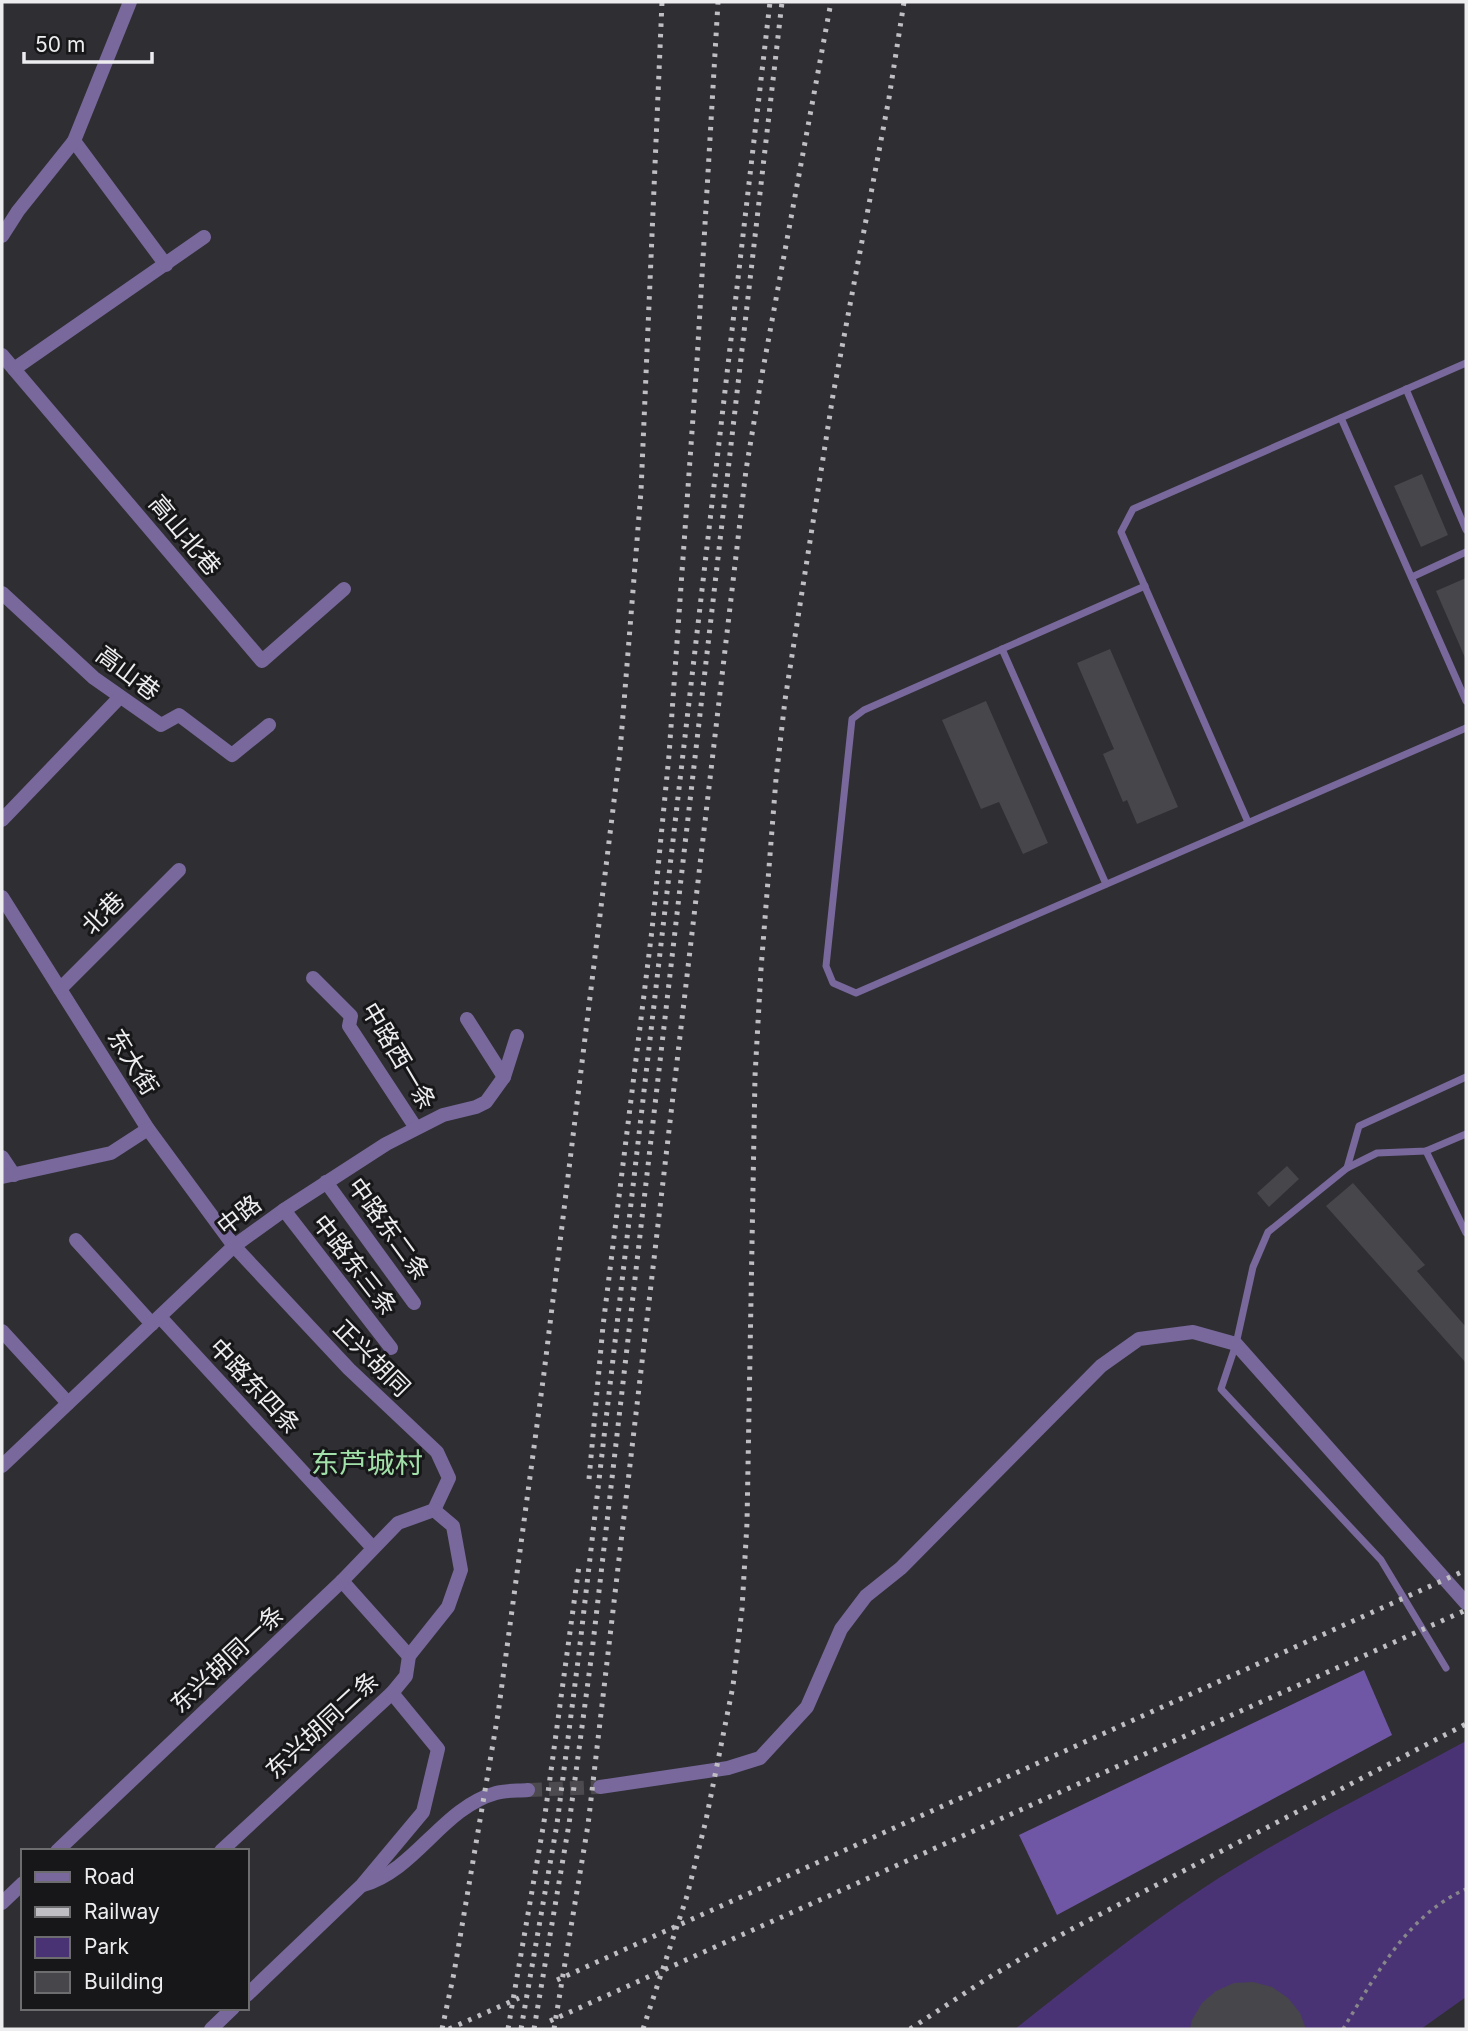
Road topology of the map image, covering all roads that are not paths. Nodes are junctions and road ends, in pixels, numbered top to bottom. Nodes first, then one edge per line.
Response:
1 (130, 2) edge
2 (74, 141) junction
3 (2, 207) edge
4 (14, 218) junction
5 (2, 236) edge
6 (204, 237) dead end
7 (166, 265) junction
8 (2, 355) edge
9 (1466, 363) edge
10 (14, 369) junction
11 (1406, 389) junction
12 (1341, 418) junction
13 (1466, 530) edge
14 (1466, 551) edge
15 (1412, 577) junction
16 (1145, 586) junction
17 (344, 589) dead end
18 (2, 593) edge
19 (1002, 649) junction
20 (120, 697) junction
21 (1466, 701) edge
22 (269, 725) dead end
23 (1466, 727) edge
24 (2, 820) edge
25 (1248, 822) junction
26 (179, 870) dead end
27 (1106, 884) junction
28 (2, 897) edge
29 (313, 978) dead end
30 (60, 989) junction
31 (467, 1019) dead end
32 (517, 1036) dead end
33 (504, 1077) junction
34 (1466, 1077) edge
35 (416, 1128) junction
36 (148, 1129) junction
37 (1466, 1134) edge
38 (1426, 1151) junction
39 (2, 1157) edge
40 (1347, 1168) junction
41 (8, 1176) edge
42 (326, 1182) junction
43 (284, 1210) junction
44 (1466, 1233) edge
45 (76, 1240) dead end
46 (234, 1246) junction
47 (414, 1303) dead end
48 (156, 1320) junction
49 (2, 1331) edge
50 (1236, 1344) junction
51 (391, 1348) dead end
52 (68, 1404) junction
53 (2, 1466) edge
54 (434, 1510) junction
55 (373, 1548) junction
56 (342, 1581) junction
57 (1466, 1603) edge
58 (409, 1656) junction
59 (1446, 1668) dead end
60 (392, 1693) junction
61 (600, 1787) tunnel mouth
62 (528, 1790) tunnel mouth
63 (59, 1849) edge
64 (223, 1849) edge
65 (21, 1885) edge
66 (362, 1885) junction
67 (2, 1903) edge
68 (248, 1994) edge
69 (231, 2010) edge
70 (211, 2029) edge

1 - 2 street
2 - 4 street
2 - 7 street
3 - 4 street
4 - 5 street
6 - 7 street
7 - 10 street
8 - 10 street, 高山北巷
9 - 11 lane
10 - 17 street, 高山北巷
11 - 12 lane
11 - 13 lane
12 - 15 lane
12 - 16 lane
14 - 15 lane
15 - 21 lane
16 - 19 lane
16 - 25 lane
18 - 20 street, 高山巷
19 - 27 lane
19 - 27 lane
20 - 22 street, 高山巷
20 - 24 street
23 - 25 lane
25 - 27 lane
26 - 30 street, 北巷
28 - 30 street, 东大街
29 - 35 street, 中路西一条
30 - 36 street, 东大街
31 - 33 street
32 - 33 street, 中路
33 - 35 street, 中路
34 - 40 lane
35 - 42 street, 中路
36 - 41 street
36 - 46 street, 东大街
37 - 38 lane
38 - 40 lane
38 - 44 lane
39 - 41 street
40 - 50 lane
42 - 43 street, 中路
42 - 47 street, 中路东二条
43 - 46 street, 中路
43 - 51 street, 中路东三条
45 - 48 street, 中路东四条
46 - 48 street, 中路
46 - 54 street, 正兴胡同
48 - 52 street, 中路
48 - 55 street, 中路东四条
49 - 52 street
50 - 57 street
50 - 59 lane
50 - 61 street
52 - 53 street, 中路
54 - 55 street, 东兴胡同一条
54 - 58 street, 东兴胡同二条
55 - 56 street, 东兴胡同一条
56 - 58 street
56 - 63 street, 东兴胡同一条
58 - 60 street, 东兴胡同二条
60 - 64 street, 东兴胡同二条
60 - 66 street
62 - 66 street
65 - 67 street
66 - 68 street
69 - 70 street

